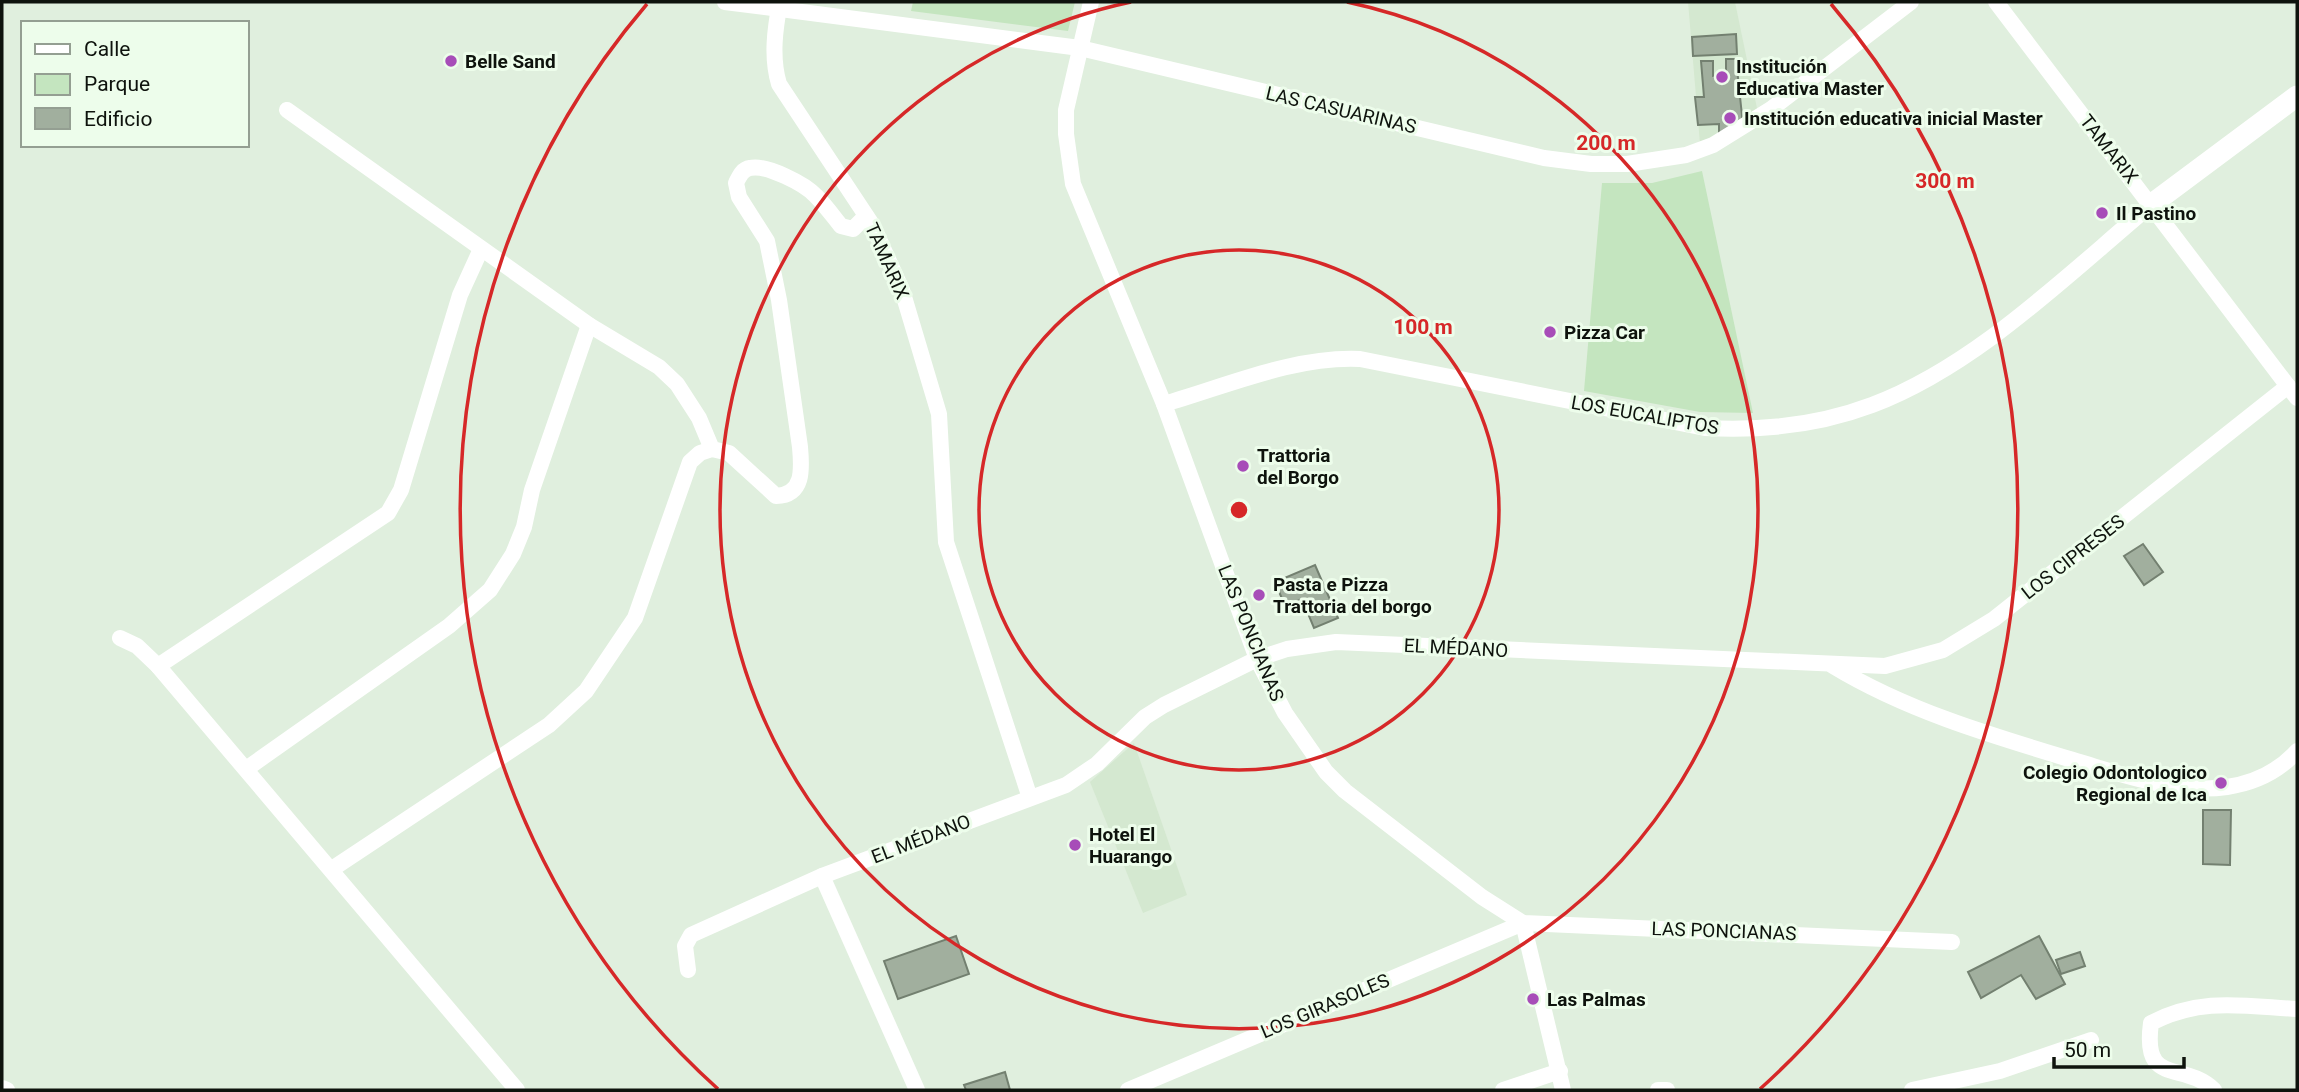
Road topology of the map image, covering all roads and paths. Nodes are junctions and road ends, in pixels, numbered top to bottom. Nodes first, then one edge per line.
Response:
1 (725, 2) edge
2 (1091, 2) edge
3 (1911, 2) edge
4 (1996, 2) edge
5 (779, 5) edge
6 (1080, 48) junction
7 (2297, 96) edge
8 (287, 110) dead end
9 (2152, 204) junction
10 (866, 216) junction
11 (481, 249) junction
12 (589, 325) junction
13 (2293, 392) edge
14 (1164, 404) junction
15 (712, 449) junction
16 (120, 638) dead end
17 (1257, 659) junction
18 (1831, 665) junction
19 (158, 666) junction
20 (2297, 751) edge
21 (246, 769) junction
22 (1030, 798) junction
23 (332, 869) junction
24 (822, 876) junction
25 (1522, 923) junction
26 (1952, 942) dead end
27 (688, 970) dead end
28 (2297, 1009) edge
29 (2091, 1040) dead end
30 (1560, 1071) junction
31 (517, 1090) edge
32 (917, 1090) edge
33 (1128, 1090) edge
34 (1503, 1090) edge
35 (1563, 1090) edge
36 (1658, 1090) edge
37 (1667, 1090) edge
38 (1912, 1090) edge
39 (2214, 1090) edge

1 - 5 street, LAS CASUARINAS
2 - 6 street, LAS PONCIANAS
3 - 6 street, LAS CASUARINAS
4 - 9 street, TAMARIX
5 - 6 street, LAS CASUARINAS
5 - 10 street, TAMARIX
6 - 14 street, LAS PONCIANAS
7 - 9 street
8 - 11 street
9 - 13 street, TAMARIX
9 - 14 street, LOS EUCALIPTOS
10 - 15 street
10 - 22 street, TAMARIX
11 - 12 street
11 - 19 street
12 - 15 street
12 - 21 street
13 - 18 street, LOS CIPRESES
14 - 17 street, LAS PONCIANAS
15 - 23 street
16 - 19 street
17 - 18 street, EL MÉDANO
17 - 22 street, EL MÉDANO
17 - 25 street, LAS PONCIANAS
18 - 20 street, EL MÉDANO
19 - 21 street
21 - 23 street
22 - 24 street, EL MÉDANO
23 - 31 street
24 - 27 street, EL MÉDANO
24 - 32 street
25 - 26 street, LAS PONCIANAS
25 - 30 street
25 - 33 street, LOS GIRASOLES
28 - 39 street
29 - 38 street
30 - 34 street
30 - 35 street
36 - 37 street

